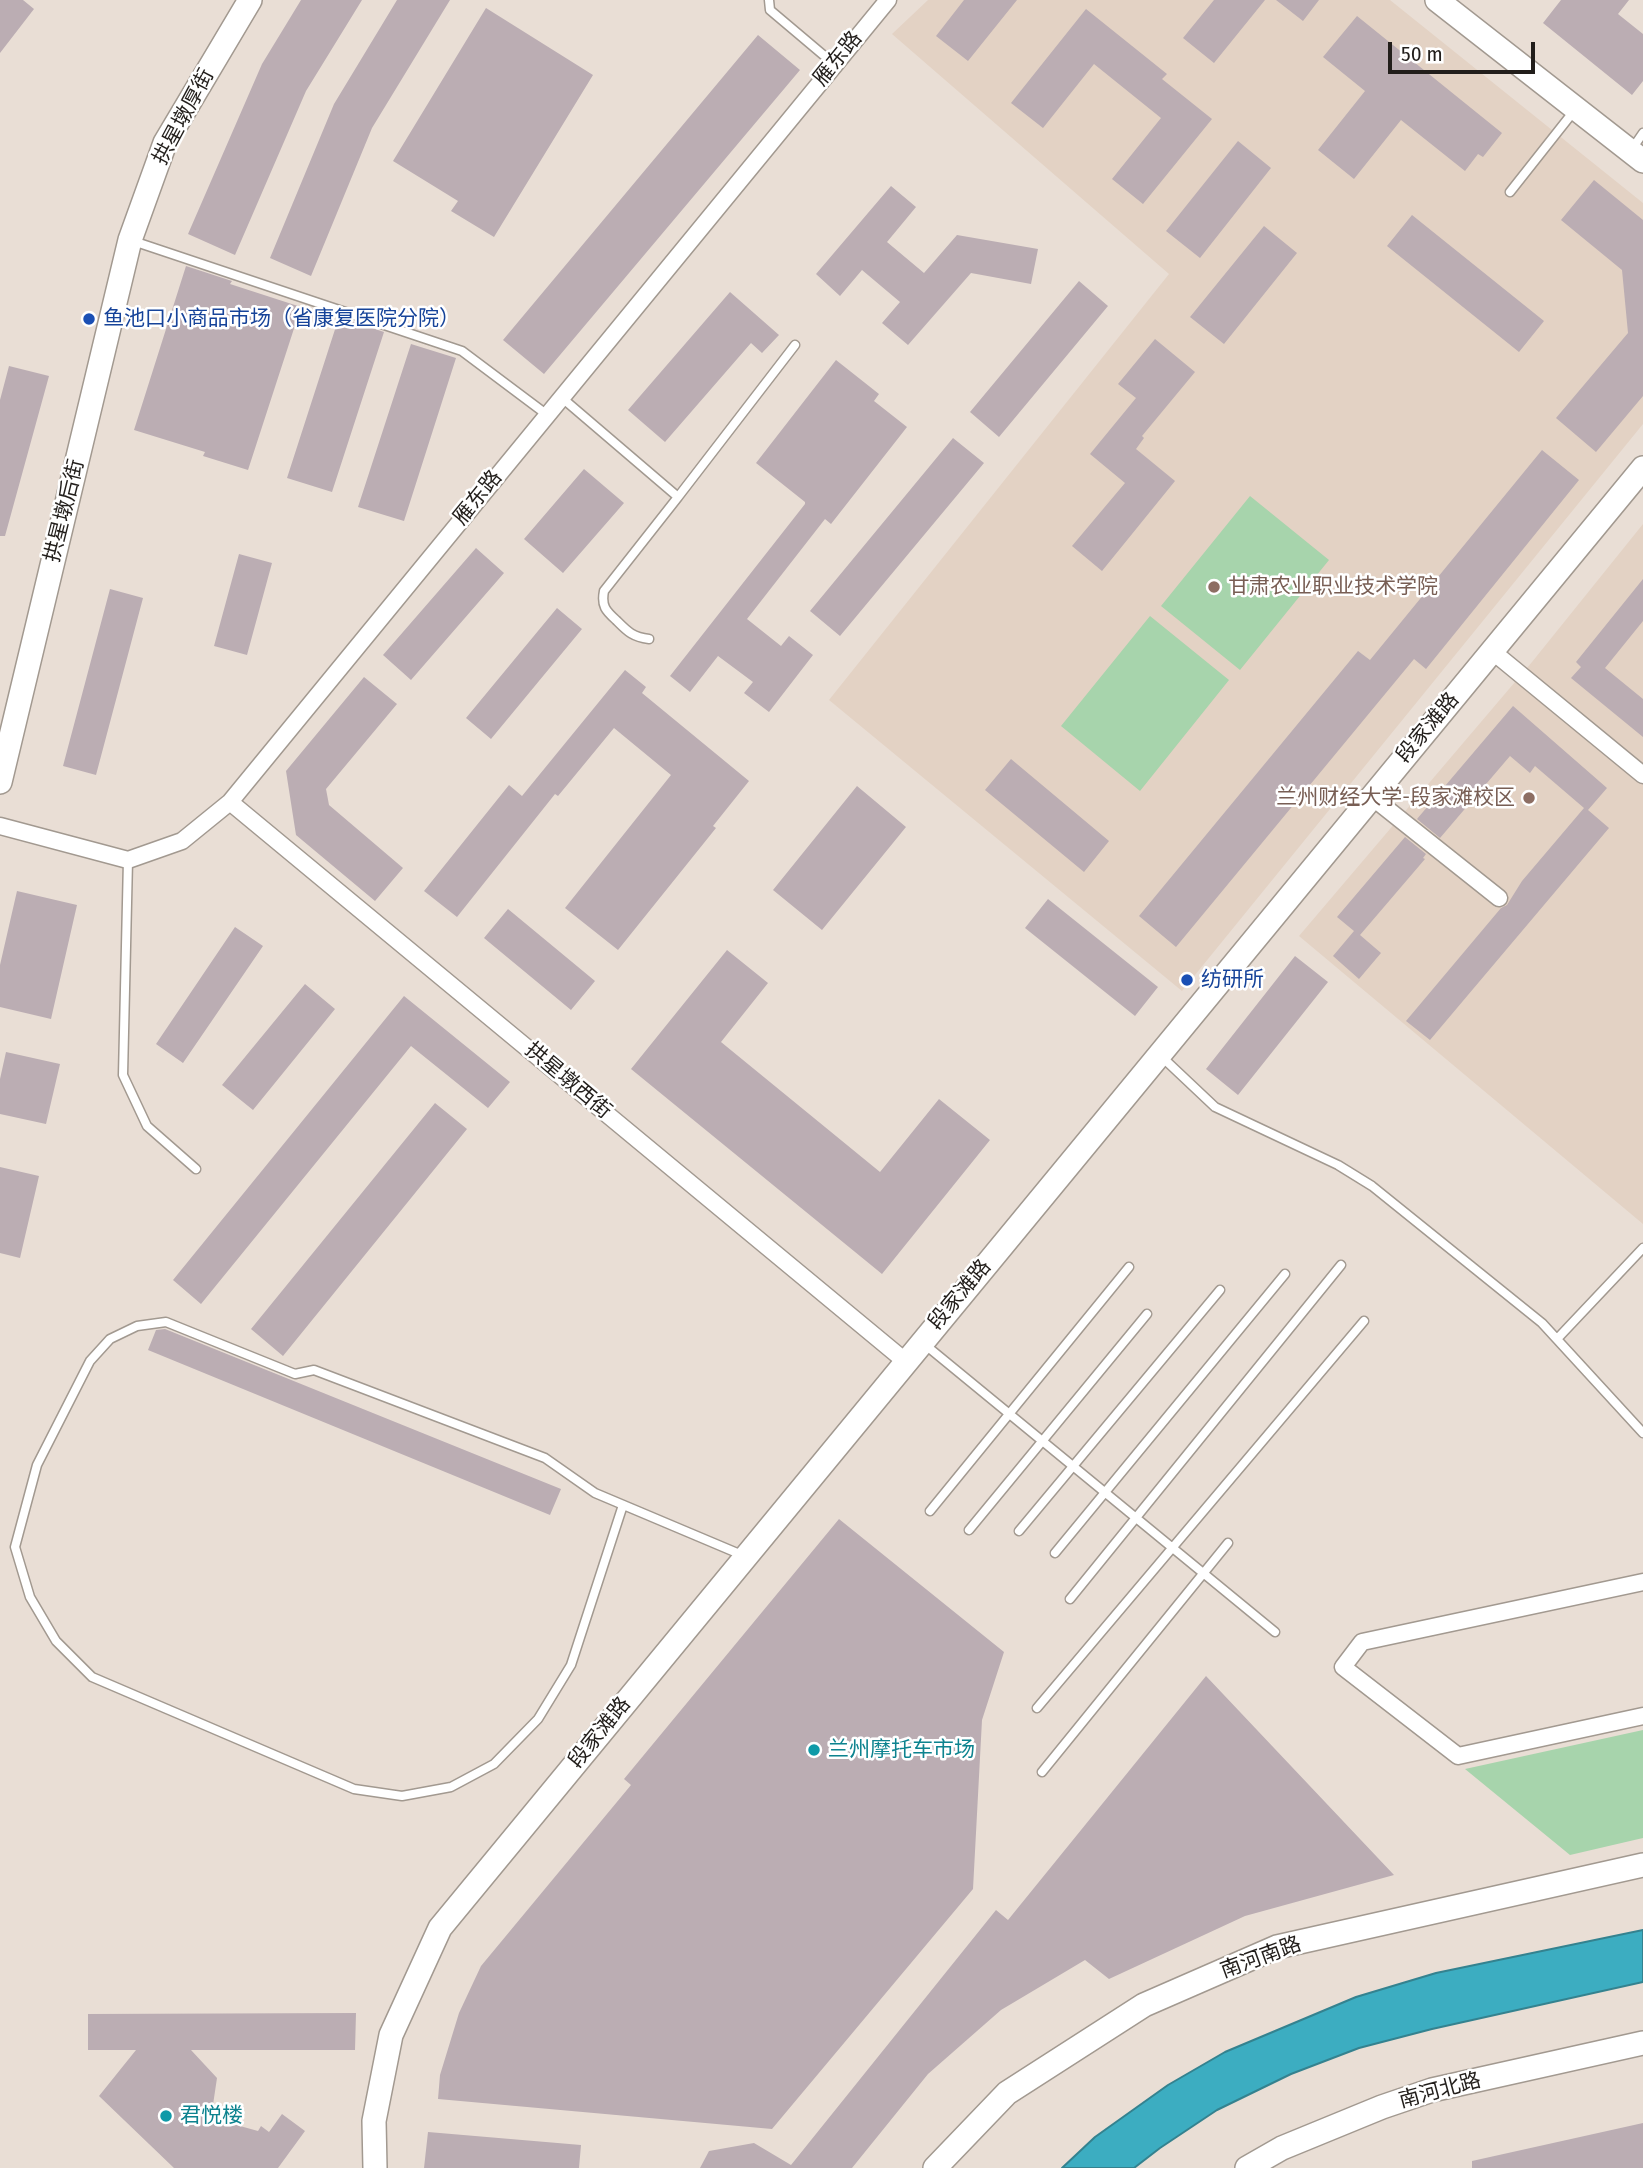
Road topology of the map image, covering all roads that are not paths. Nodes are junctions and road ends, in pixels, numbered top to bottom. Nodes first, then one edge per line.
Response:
1 (250, 0) edge
2 (769, 0) edge
3 (888, 0) edge
4 (1437, 0) edge
5 (834, 64) junction
6 (1576, 108) junction
7 (1639, 149) edge
8 (1510, 192) dead end
9 (130, 240) junction
10 (795, 345) dead end
11 (561, 397) junction
12 (546, 415) junction
13 (1643, 468) edge
14 (678, 497) junction
15 (649, 639) dead end
16 (1492, 651) junction
17 (1643, 775) edge
18 (0, 782) edge
19 (1372, 797) junction
20 (230, 802) junction
21 (0, 825) edge
22 (128, 860) junction
23 (1499, 898) dead end
24 (1159, 1054) junction
25 (195, 1169) dead end
26 (1643, 1248) edge
27 (1341, 1265) dead end
28 (1129, 1267) dead end
29 (1285, 1274) dead end
30 (1220, 1290) dead end
31 (1147, 1314) dead end
32 (1364, 1321) dead end
33 (1557, 1339) junction
34 (921, 1342) junction
35 (905, 1361) junction
36 (1009, 1414) junction
37 (1643, 1433) edge
38 (1042, 1441) junction
39 (1073, 1467) junction
40 (1104, 1492) junction
41 (623, 1505) junction
42 (930, 1511) dead end
43 (1136, 1518) junction
44 (969, 1530) dead end
45 (1019, 1531) dead end
46 (1228, 1543) dead end
47 (1172, 1548) junction
48 (1055, 1553) dead end
49 (745, 1556) junction
50 (1203, 1574) junction
51 (1643, 1582) edge
52 (1070, 1599) dead end
53 (1275, 1632) dead end
54 (1037, 1708) dead end
55 (1643, 1716) edge
56 (1042, 1772) dead end
57 (1643, 1865) edge
58 (1643, 2043) edge
59 (375, 2168) edge
60 (935, 2168) edge
61 (1247, 2168) edge

1 - 9 street, 拱星墩厚街
2 - 5 lane
3 - 5 street, 雁东路
4 - 6 street
5 - 11 street, 雁东路
6 - 7 street
6 - 8 lane
9 - 12 lane
9 - 18 street, 拱星墩后街
10 - 14 lane
11 - 12 street, 雁东路
11 - 14 lane
12 - 20 street, 雁东路
13 - 16 street, 段家滩路
14 - 15 lane
16 - 17 street
16 - 19 street, 段家滩路
19 - 23 street
19 - 24 street, 段家滩路
20 - 22 street, 雁东路
20 - 35 street, 拱星墩西街
21 - 22 street
22 - 25 lane
24 - 33 lane
24 - 34 street, 段家滩路
26 - 33 lane
27 - 43 lane
28 - 36 lane
29 - 40 lane
30 - 39 lane
31 - 38 lane
32 - 47 lane
33 - 37 lane
34 - 35 street, 段家滩路
34 - 36 lane
35 - 49 street, 段家滩路
36 - 38 lane
36 - 42 lane
38 - 39 lane
38 - 44 lane
39 - 40 lane
39 - 45 lane
40 - 43 lane
40 - 48 lane
41 - 41 lane
41 - 49 lane
43 - 47 lane
43 - 52 lane
46 - 50 lane
47 - 50 lane
47 - 54 lane
49 - 59 street, 段家滩路
50 - 53 lane
50 - 56 lane
51 - 55 street
57 - 60 street, 南河南路
58 - 61 street, 南河北路

